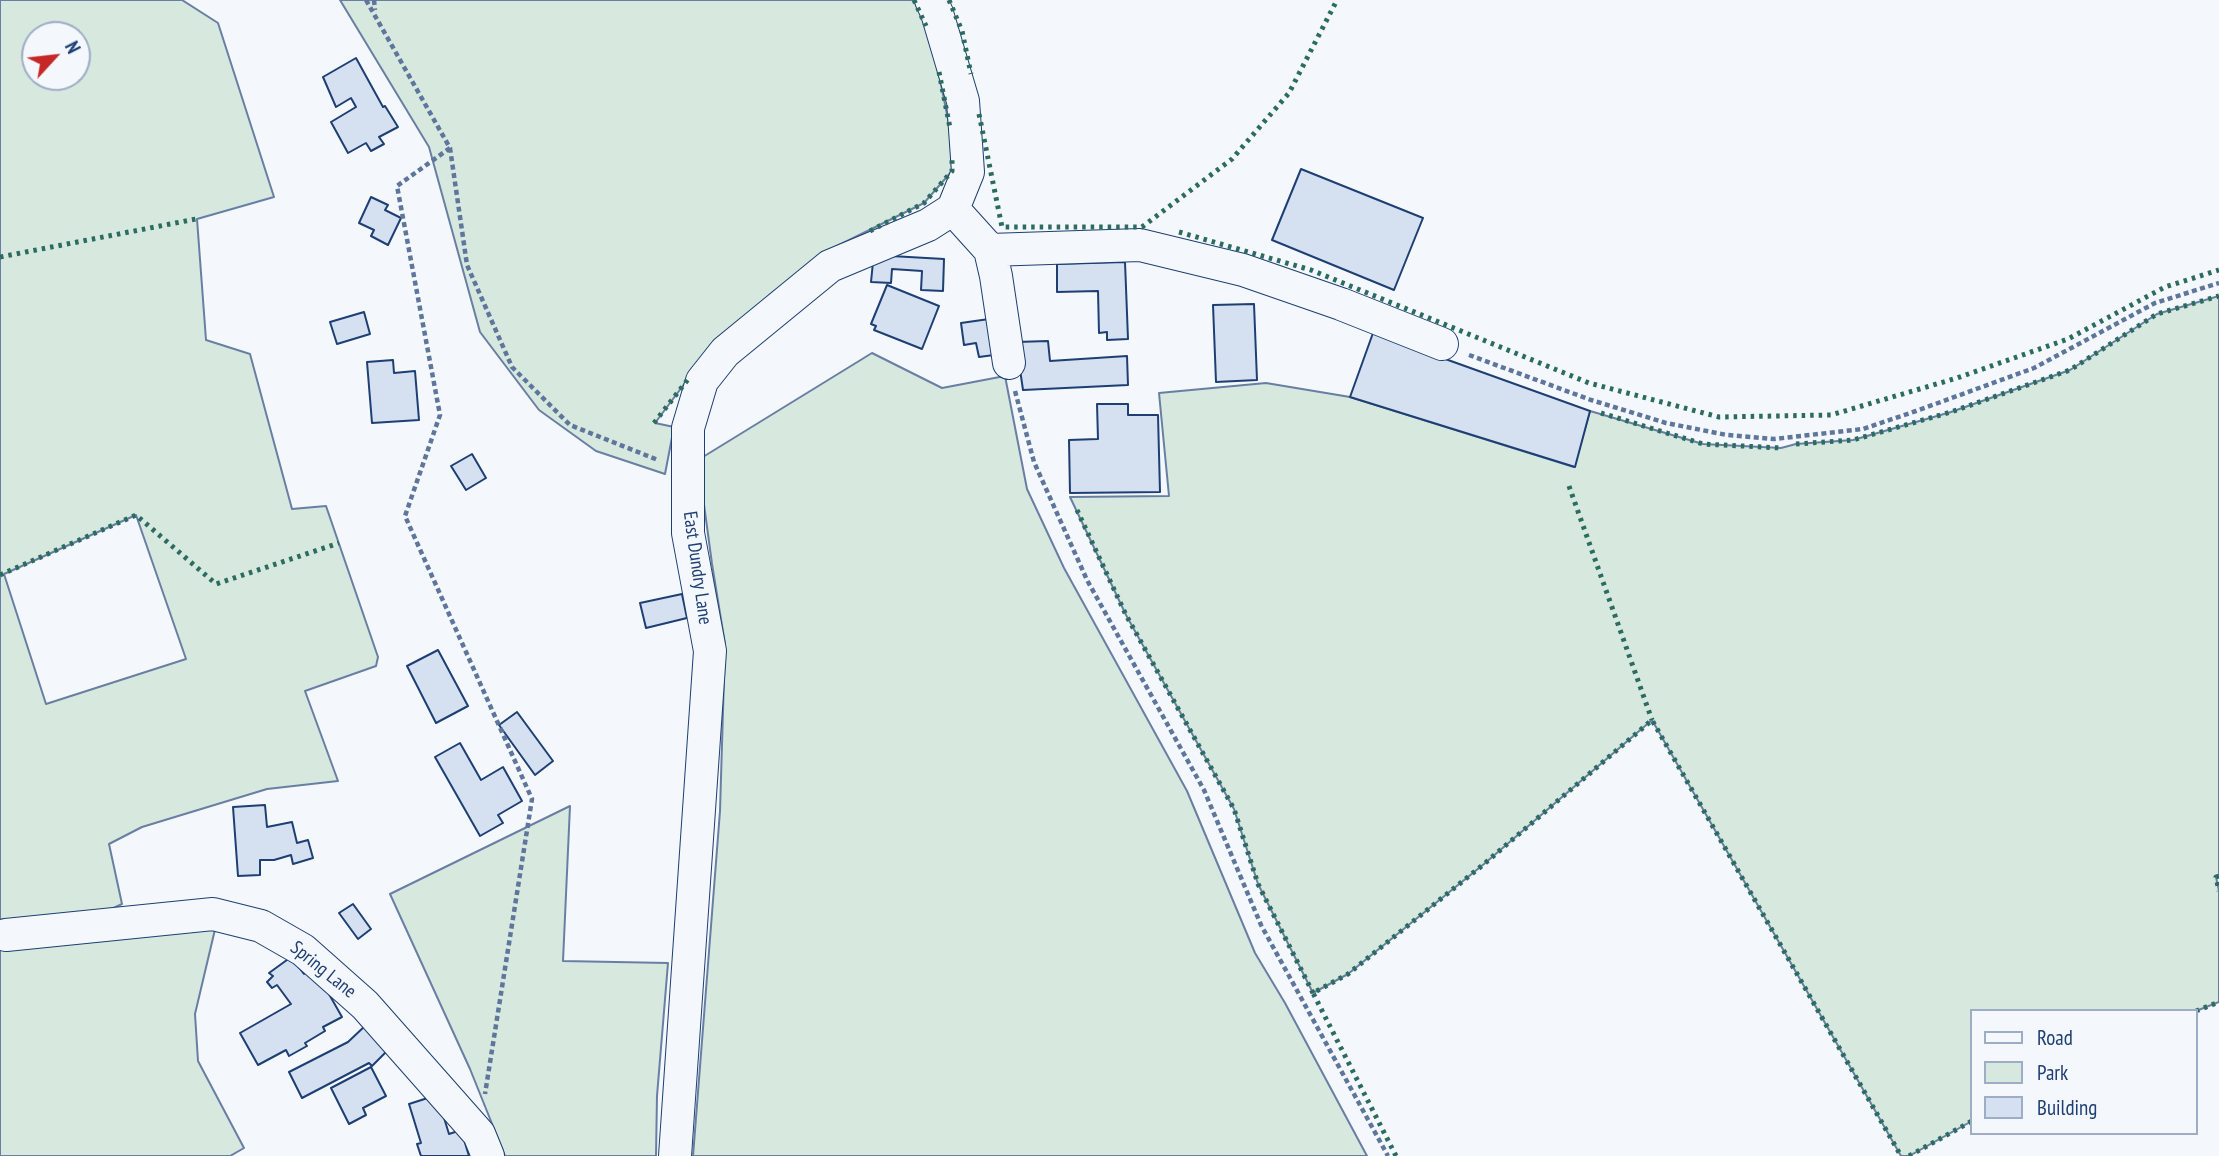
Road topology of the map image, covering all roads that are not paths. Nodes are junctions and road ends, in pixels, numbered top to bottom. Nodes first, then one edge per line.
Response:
1 (931, 0) edge
2 (953, 209) junction
3 (990, 250) junction
4 (1442, 344) road end
5 (1009, 363) road end
6 (6, 935) dead end
7 (483, 1145) edge
8 (675, 1156) edge

1 - 2 street
2 - 3 street
2 - 8 street, East Dundry Lane
3 - 4 street
3 - 5 street
6 - 7 street, Spring Lane

